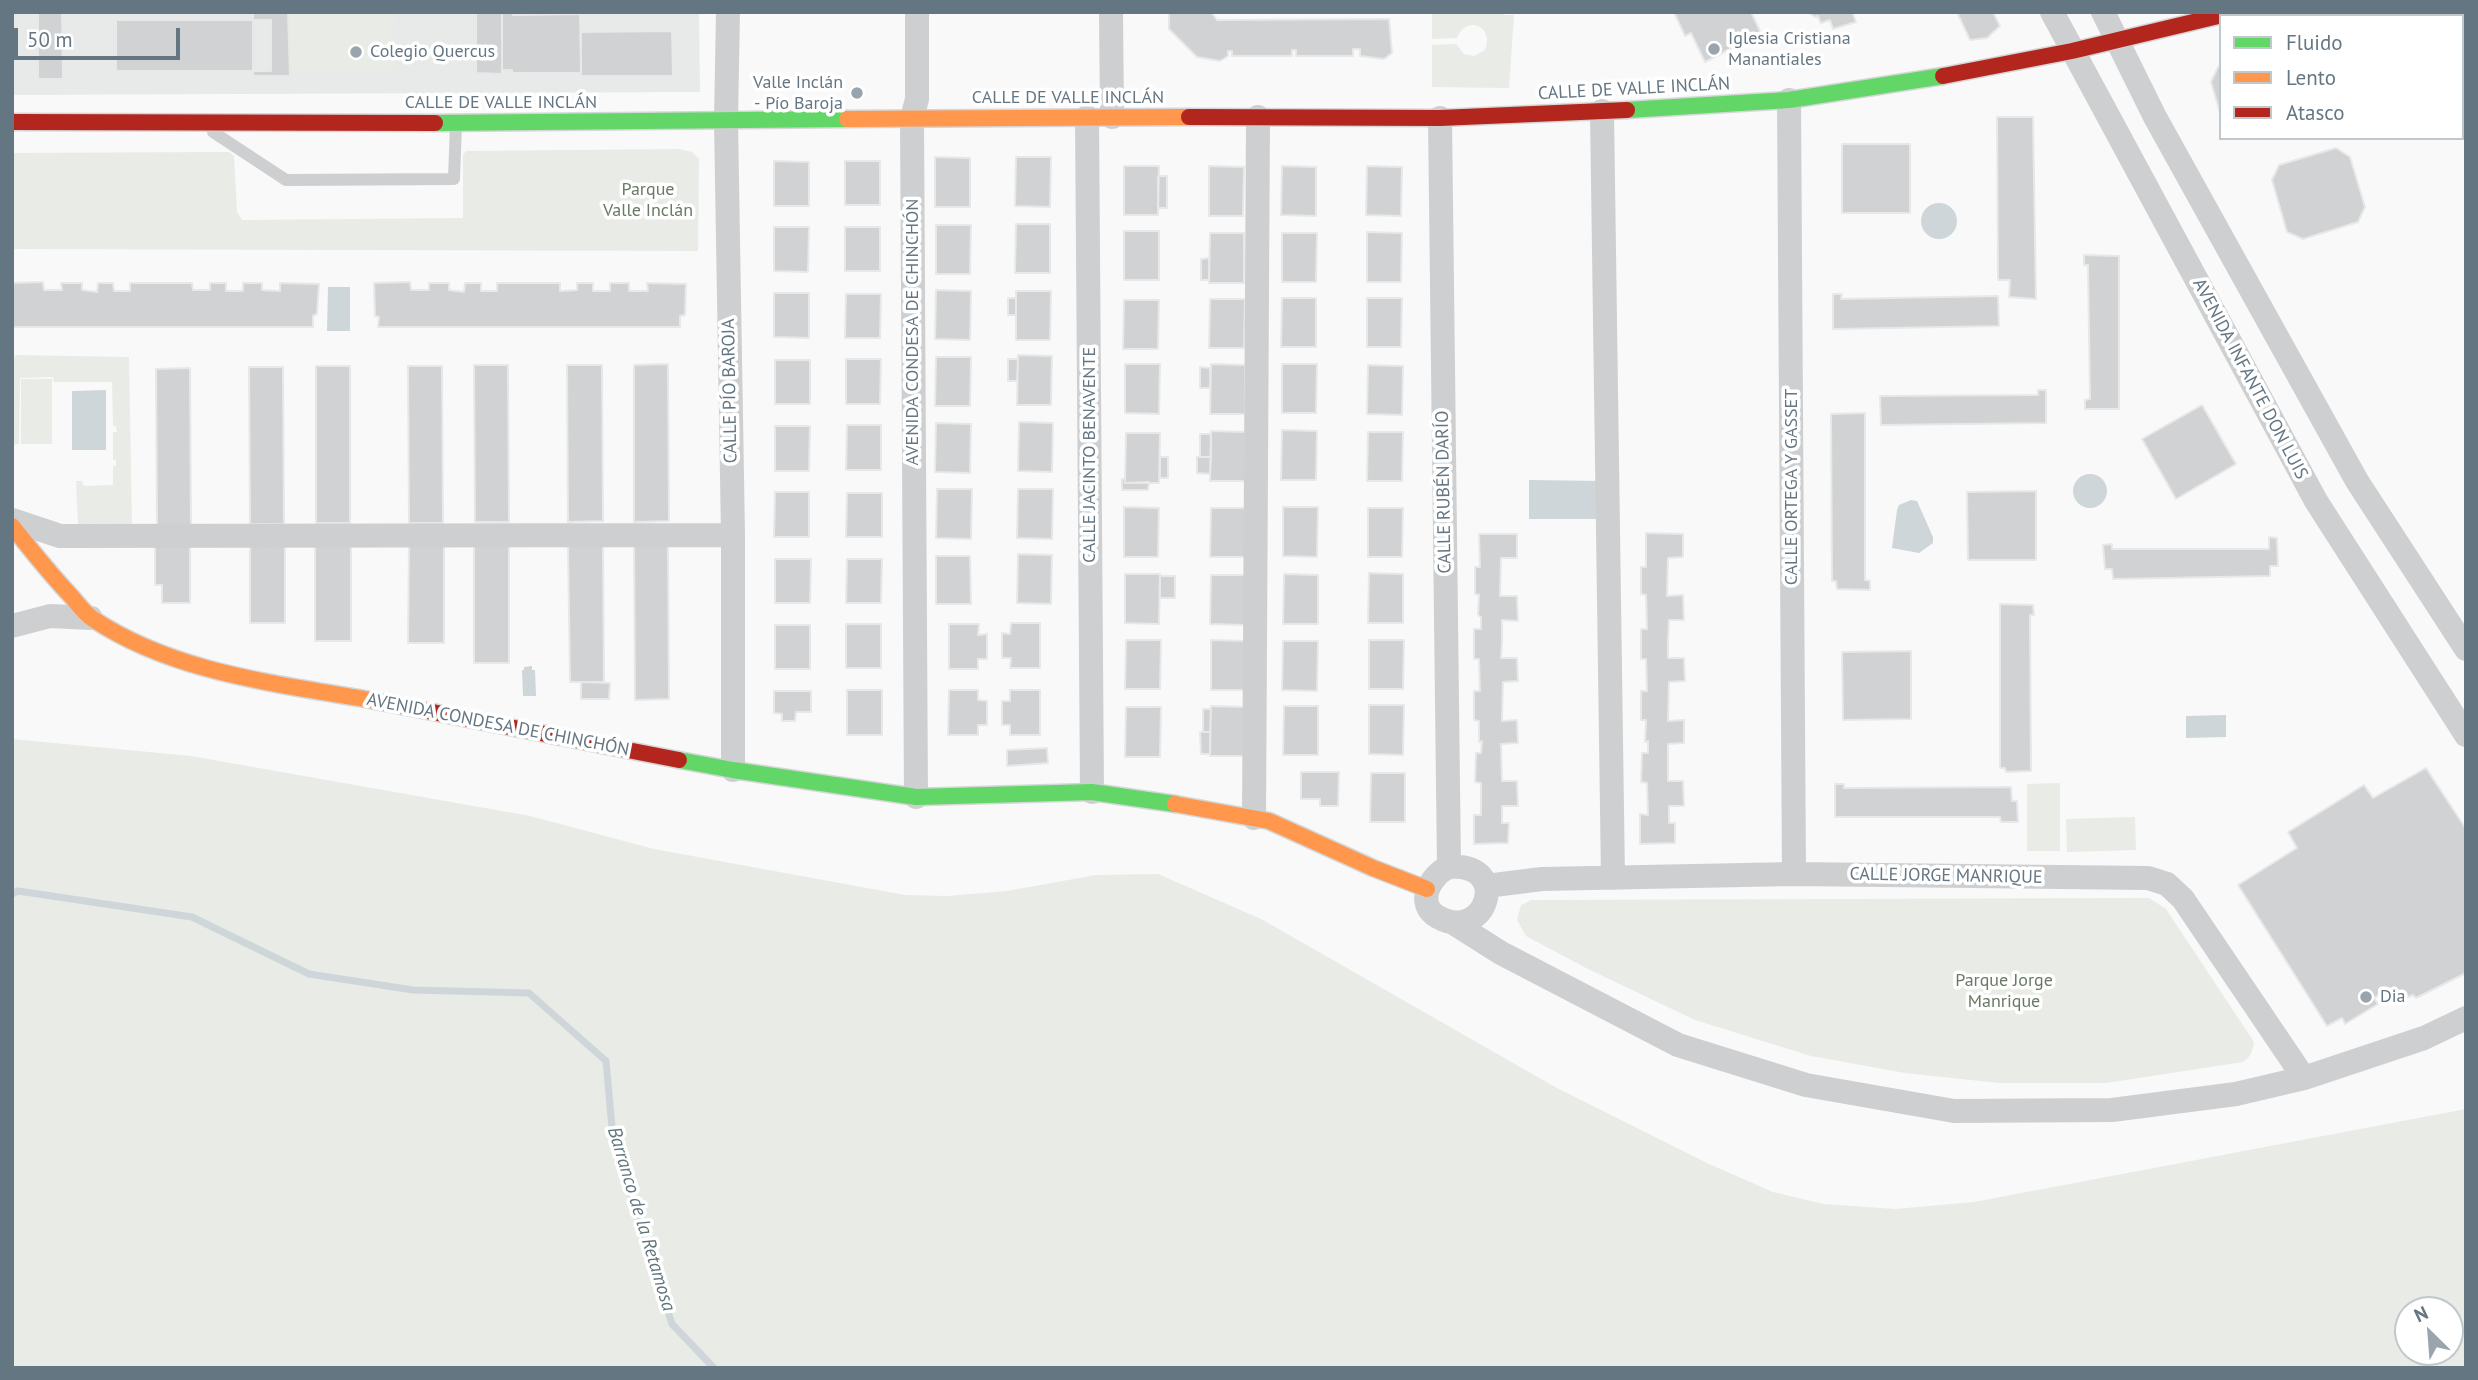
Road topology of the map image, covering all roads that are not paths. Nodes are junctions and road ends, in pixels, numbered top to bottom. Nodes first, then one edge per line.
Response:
1 (728, 12) edge
2 (917, 12) edge
3 (1111, 12) edge
4 (2053, 12) edge
5 (2103, 12) edge
6 (2219, 16) edge
7 (2118, 41) junction
8 (2072, 51) junction
9 (1789, 100) junction
10 (1602, 111) junction
11 (1100, 117) junction
12 (1258, 117) junction
13 (912, 118) junction
14 (1440, 118) junction
15 (726, 121) junction
16 (12, 122) edge
17 (199, 123) junction
18 (456, 124) junction
19 (12, 520) edge
20 (12, 526) edge
21 (733, 535) junction
22 (12, 537) edge
23 (12, 562) edge
24 (91, 618) junction
25 (12, 626) edge
26 (2466, 649) edge
27 (2466, 735) edge
28 (733, 770) junction
29 (1092, 792) junction
30 (916, 797) junction
31 (1254, 818) junction
32 (1449, 867) junction
33 (1794, 874) junction
34 (1613, 878) junction
35 (1427, 889) junction
36 (1484, 898) junction
37 (1452, 922) junction
38 (1501, 953) junction
39 (2466, 1018) edge
40 (2304, 1078) junction

1 - 15 street, CALLE PÍO BAROJA
2 - 13 street, AVENIDA CONDESA DE CHINCHÓN
3 - 11 street, CALLE JACINTO BENAVENTE
4 - 8 street, AVENIDA INFANTE DON LUIS
5 - 7 street
6 - 7 street, CALLE DE VALLE INCLÁN
7 - 8 street, CALLE DE VALLE INCLÁN
7 - 26 street
8 - 9 street, CALLE DE VALLE INCLÁN
8 - 27 street, AVENIDA INFANTE DON LUIS
9 - 10 street, CALLE DE VALLE INCLÁN
9 - 33 street, CALLE ORTEGA Y GASSET
10 - 14 street, CALLE DE VALLE INCLÁN
10 - 34 street
11 - 12 street, CALLE DE VALLE INCLÁN
11 - 13 street, CALLE DE VALLE INCLÁN
11 - 29 street, CALLE JACINTO BENAVENTE
12 - 14 street, CALLE DE VALLE INCLÁN
12 - 31 street
13 - 15 street, CALLE DE VALLE INCLÁN
13 - 30 street, AVENIDA CONDESA DE CHINCHÓN
14 - 32 street, CALLE RUBÉN DARÍO
15 - 18 street, CALLE DE VALLE INCLÁN
15 - 21 street, CALLE PÍO BAROJA
16 - 17 street, CALLE DE VALLE INCLÁN
17 - 18 street, CALLE DE VALLE INCLÁN
17 - 18 lane
19 - 21 street
20 - 24 street, AVENIDA CONDESA DE CHINCHÓN
21 - 28 street, CALLE PÍO BAROJA
22 - 23 street
24 - 25 street, AVENIDA CONDESA DE CHINCHÓN
24 - 28 street, AVENIDA CONDESA DE CHINCHÓN
28 - 30 street, AVENIDA CONDESA DE CHINCHÓN
29 - 30 street, AVENIDA CONDESA DE CHINCHÓN
29 - 31 street, AVENIDA CONDESA DE CHINCHÓN
31 - 35 street, AVENIDA CONDESA DE CHINCHÓN
32 - 35 street
32 - 36 street
33 - 34 street, CALLE JORGE MANRIQUE
33 - 40 street, CALLE JORGE MANRIQUE
34 - 36 street, CALLE JORGE MANRIQUE
35 - 37 street
36 - 37 street
36 - 38 street
37 - 38 street
38 - 40 street
39 - 40 street

